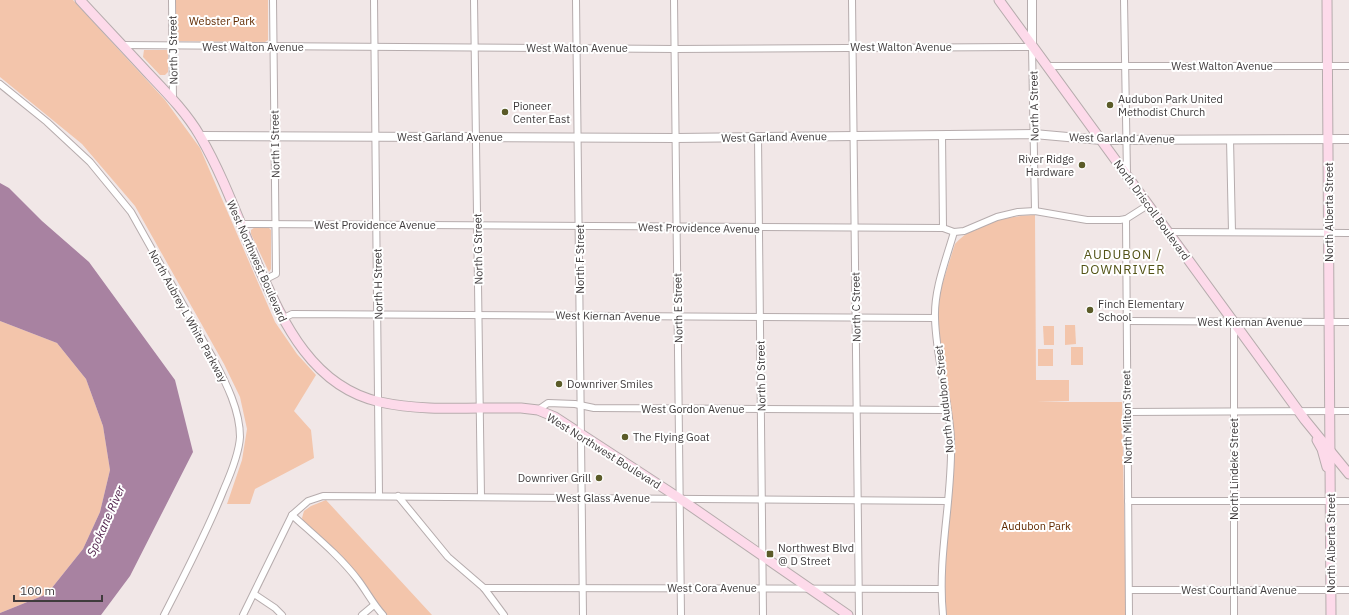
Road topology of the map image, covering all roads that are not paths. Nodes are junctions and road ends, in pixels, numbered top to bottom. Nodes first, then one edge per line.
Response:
1 (80, 0) edge
2 (172, 0) edge
3 (273, 0) edge
4 (374, 0) edge
5 (474, 0) edge
6 (576, 0) edge
7 (674, 0) edge
8 (852, 0) edge
9 (999, 0) edge
10 (1032, 0) edge
11 (1124, 0) edge
12 (1327, 0) edge
13 (122, 46) junction
14 (173, 46) junction
15 (1032, 46) junction
16 (274, 47) junction
17 (375, 47) junction
18 (852, 47) junction
19 (475, 48) junction
20 (576, 49) junction
21 (675, 49) junction
22 (1047, 66) junction
23 (1125, 66) junction
24 (1328, 66) junction
25 (1349, 66) edge
26 (0, 84) edge
27 (173, 100) junction
28 (1034, 134) junction
29 (942, 135) junction
30 (200, 136) junction
31 (274, 136) junction
32 (854, 136) junction
33 (376, 137) junction
34 (758, 137) junction
35 (476, 138) junction
36 (578, 138) junction
37 (676, 138) junction
38 (1125, 139) junction
39 (1230, 139) junction
40 (1329, 139) junction
41 (1349, 139) edge
42 (1101, 140) junction
43 (1127, 176) junction
44 (1148, 205) junction
45 (1035, 211) junction
46 (1126, 219) junction
47 (240, 224) junction
48 (276, 224) junction
49 (377, 225) junction
50 (477, 226) junction
51 (580, 226) junction
52 (676, 227) junction
53 (759, 228) junction
54 (855, 228) junction
55 (943, 228) junction
56 (954, 232) junction
57 (1168, 232) junction
58 (1232, 232) junction
59 (1329, 232) junction
60 (1349, 232) edge
61 (264, 280) junction
62 (378, 314) junction
63 (479, 315) junction
64 (580, 315) junction
65 (678, 316) junction
66 (760, 317) junction
67 (856, 317) junction
68 (935, 318) junction
69 (282, 319) junction
70 (1127, 321) junction
71 (1234, 322) junction
72 (1330, 322) junction
73 (1349, 322) edge
74 (379, 402) junction
75 (581, 406) junction
76 (480, 408) junction
77 (680, 409) junction
78 (761, 409) junction
79 (538, 410) junction
80 (858, 410) junction
81 (947, 410) junction
82 (1234, 411) junction
83 (1298, 411) junction
84 (1330, 411) junction
85 (1349, 411) edge
86 (1127, 412) junction
87 (1305, 420) junction
88 (1330, 424) junction
89 (581, 434) junction
90 (1330, 451) junction
91 (1349, 473) edge
92 (1331, 489) junction
93 (379, 496) junction
94 (398, 496) junction
95 (481, 497) junction
96 (582, 498) junction
97 (679, 498) junction
98 (762, 499) junction
99 (859, 499) junction
100 (947, 501) junction
101 (1128, 501) junction
102 (1234, 501) junction
103 (1330, 501) junction
104 (1349, 501) edge
105 (292, 515) junction
106 (762, 557) junction
107 (582, 587) junction
108 (680, 587) junction
109 (484, 588) junction
110 (762, 588) junction
111 (808, 588) junction
112 (859, 589) junction
113 (941, 589) junction
114 (1129, 590) junction
115 (1234, 590) junction
116 (1331, 590) junction
117 (1349, 590) edge
118 (254, 594) junction
119 (374, 605) junction
120 (164, 615) edge
121 (243, 615) edge
122 (282, 615) edge
123 (362, 615) edge
124 (383, 615) edge
125 (504, 615) edge
126 (583, 615) edge
127 (681, 615) edge
128 (763, 615) edge
129 (848, 615) edge
130 (859, 615) edge
131 (943, 615) edge
132 (1130, 615) edge
133 (1234, 615) edge
134 (1331, 615) edge

1 - 13 main road, West Northwest Boulevard
2 - 14 street, North J Street
3 - 16 street, North I Street
4 - 17 street, North H Street
5 - 19 street, North G Street
6 - 20 street, North F Street
7 - 21 street, North E Street
8 - 18 street, North C Street
9 - 15 main road, North Driscoll Boulevard
10 - 15 street, North A Street
11 - 23 street
12 - 24 main road, North Alberta Street
13 - 14 street, West Walton Avenue
13 - 27 main road, West Northwest Boulevard
14 - 16 street, West Walton Avenue
14 - 27 street, North J Street
15 - 18 street, West Walton Avenue
15 - 22 main road, North Driscoll Boulevard
15 - 28 street, North A Street
16 - 17 street, West Walton Avenue
16 - 31 street, North I Street
17 - 19 street, West Walton Avenue
17 - 33 street, North H Street
18 - 21 street, West Walton Avenue
18 - 32 street, North C Street
19 - 20 street, West Walton Avenue
19 - 35 street, North G Street
20 - 21 street, West Walton Avenue
20 - 36 street, North F Street
21 - 37 street, North E Street
22 - 23 street, West Walton Avenue
22 - 42 main road, North Driscoll Boulevard
23 - 24 street, West Walton Avenue
23 - 38 street
24 - 25 street, West Walton Avenue
24 - 40 main road, North Alberta Street
26 - 120 street, North Aubrey L White Parkway
27 - 30 main road, West Northwest Boulevard
28 - 29 street, West Garland Avenue
28 - 42 street, West Garland Avenue
28 - 45 street, North A Street
29 - 32 street, West Garland Avenue
29 - 55 street
30 - 31 street, West Garland Avenue
30 - 47 main road, West Northwest Boulevard
31 - 33 street, West Garland Avenue
31 - 48 street, North I Street
32 - 34 street, West Garland Avenue
32 - 54 street, North C Street
33 - 35 street, West Garland Avenue
33 - 49 street, North H Street
34 - 37 street, West Garland Avenue
34 - 53 street, North D Street
35 - 36 street, West Garland Avenue
35 - 50 street, North G Street
36 - 37 street, West Garland Avenue
36 - 51 street, North F Street
37 - 52 street, North E Street
38 - 39 street, West Garland Avenue
38 - 42 street, West Garland Avenue
38 - 43 street
39 - 40 street, West Garland Avenue
39 - 58 street
40 - 41 street, West Garland Avenue
40 - 59 main road, North Alberta Street
42 - 43 main road, North Driscoll Boulevard
43 - 44 main road, North Driscoll Boulevard
44 - 46 street
44 - 57 main road, North Driscoll Boulevard
45 - 46 street
45 - 56 street
46 - 70 street, North Milton Street
47 - 48 street, West Providence Avenue
47 - 61 main road, West Northwest Boulevard
48 - 49 street, West Providence Avenue
48 - 61 street, North I Street
49 - 50 street, West Providence Avenue
49 - 62 street, North H Street
50 - 51 street, West Providence Avenue
50 - 63 street, North G Street
51 - 52 street, West Providence Avenue
51 - 64 street, North F Street
52 - 53 street, West Providence Avenue
52 - 65 street, North E Street
53 - 54 street, West Providence Avenue
53 - 66 street, North D Street
54 - 55 street, West Providence Avenue
54 - 67 street, North C Street
55 - 56 street, West Providence Avenue
56 - 68 street, North Audubon Street
57 - 58 street
57 - 71 main road, North Driscoll Boulevard
58 - 59 street
59 - 60 street
59 - 72 main road, North Alberta Street
61 - 69 main road, West Northwest Boulevard
62 - 63 street, West Kiernan Avenue
62 - 69 street, West Kiernan Avenue
62 - 74 street, North H Street
63 - 64 street, West Kiernan Avenue
63 - 76 street, North G Street
64 - 65 street, West Kiernan Avenue
64 - 75 street, North F Street
65 - 66 street, West Kiernan Avenue
65 - 77 street, North E Street
66 - 67 street, West Kiernan Avenue
66 - 78 street, North D Street
67 - 68 street, West Kiernan Avenue
67 - 80 street, North C Street
68 - 81 street, North Audubon Street
69 - 74 main road, West Northwest Boulevard
70 - 71 street, West Kiernan Avenue
70 - 86 street, North Milton Street
71 - 72 street, West Kiernan Avenue
71 - 82 street, North Lindeke Street
71 - 83 main road, North Driscoll Boulevard
72 - 73 street, West Kiernan Avenue
72 - 84 main road, North Alberta Street
74 - 76 main road, West Northwest Boulevard
74 - 93 street, North H Street
75 - 77 street, West Gordon Avenue
75 - 79 street, West Gordon Avenue
75 - 89 street, North F Street
76 - 79 main road, West Northwest Boulevard
76 - 95 street, North G Street
77 - 78 street, West Gordon Avenue
77 - 97 street, North E Street
78 - 80 street, West Gordon Avenue
78 - 98 street, North D Street
79 - 89 main road, West Northwest Boulevard
80 - 81 street, West Gordon Avenue
80 - 99 street, North C Street
81 - 100 street, North Audubon Street
82 - 83 street
82 - 86 street
82 - 102 street, North Lindeke Street
83 - 84 street
83 - 87 main road, North Driscoll Boulevard
84 - 85 street
84 - 88 main road, North Alberta Street
86 - 101 street, North Milton Street
87 - 90 main road, North Driscoll Boulevard
87 - 92 main road, North Driscoll Boulevard
88 - 90 main road, North Alberta Street
88 - 91 main road, North Alberta Street
89 - 96 street, North F Street
89 - 97 main road, West Northwest Boulevard
90 - 91 main road, North Driscoll Boulevard
90 - 92 main road, North Alberta Street
92 - 103 main road, North Alberta Street
93 - 94 street, West Glass Avenue
93 - 105 street, West Glass Avenue
94 - 95 street, West Glass Avenue
94 - 109 street
95 - 96 street, West Glass Avenue
96 - 97 street, West Glass Avenue
96 - 107 street, North F Street
97 - 98 street, West Glass Avenue
97 - 106 main road, West Northwest Boulevard
97 - 108 street, North E Street
98 - 99 street, West Glass Avenue
98 - 106 street, North D Street
99 - 100 street, West Glass Avenue
99 - 112 street, North C Street
100 - 113 street, North Audubon Street
101 - 102 street
101 - 114 street, North Milton Street
102 - 103 street
102 - 115 street, North Lindeke Street
103 - 104 street
103 - 116 main road, North Alberta Street
105 - 118 street
105 - 119 street
106 - 110 street, North D Street
106 - 111 main road, West Northwest Boulevard
107 - 108 street, West Cora Avenue
107 - 109 street, West Cora Avenue
107 - 126 street, North F Street
108 - 110 street, West Cora Avenue
108 - 127 street, North E Street
109 - 125 street
110 - 111 street, West Cora Avenue
110 - 128 street, North D Street
111 - 112 street, West Cora Avenue
111 - 129 main road, West Northwest Boulevard
112 - 113 street, West Cora Avenue
112 - 130 street, North C Street
113 - 131 street, North Audubon Street
114 - 115 street, West Courtland Avenue
114 - 132 street, North Milton Street
115 - 116 street, West Courtland Avenue
115 - 133 street, North Lindeke Street
116 - 117 street, West Courtland Avenue
116 - 134 main road, North Alberta Street
118 - 121 street
118 - 122 street
119 - 123 street
119 - 124 street

